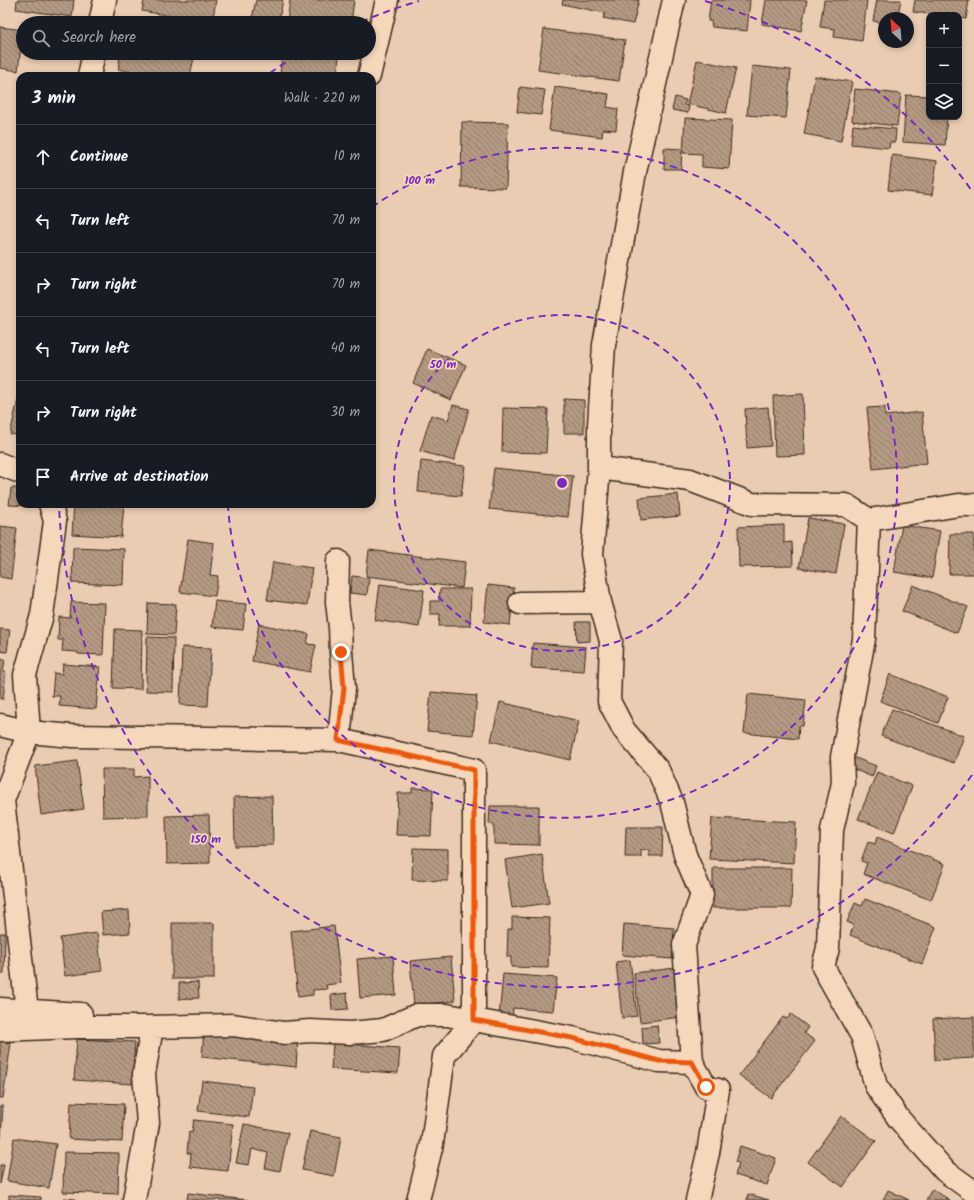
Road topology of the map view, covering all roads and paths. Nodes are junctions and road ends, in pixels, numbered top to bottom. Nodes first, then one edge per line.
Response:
1 (105, 0) edge
2 (387, 0) edge
3 (674, 0) edge
4 (102, 16) edge
5 (376, 46) edge
6 (92, 60) edge
7 (373, 60) edge
8 (90, 72) edge
9 (370, 72) edge
10 (0, 464) edge
11 (599, 468) junction
12 (16, 470) edge
13 (974, 505) edge
14 (51, 508) edge
15 (869, 520) junction
16 (338, 562) dead end
17 (600, 602) junction
18 (520, 603) dead end
19 (0, 725) edge
20 (29, 732) junction
21 (338, 740) junction
22 (0, 1009) edge
23 (27, 1011) junction
24 (474, 1020) junction
25 (150, 1023) junction
26 (0, 1030) edge
27 (692, 1062) junction
28 (974, 1192) edge
29 (134, 1200) edge
30 (418, 1200) edge
31 (697, 1200) edge

1 - 4 street
2 - 5 street
3 - 11 street
6 - 8 street
7 - 9 street
10 - 12 street
11 - 15 street
11 - 17 street
13 - 15 street
14 - 20 street
15 - 28 street
16 - 21 street
17 - 18 street
17 - 27 street
19 - 20 street
20 - 21 street
20 - 23 street
21 - 24 street
22 - 23 street
23 - 25 street
24 - 25 street
24 - 27 street
24 - 30 street
25 - 26 street
25 - 29 street
27 - 31 street

